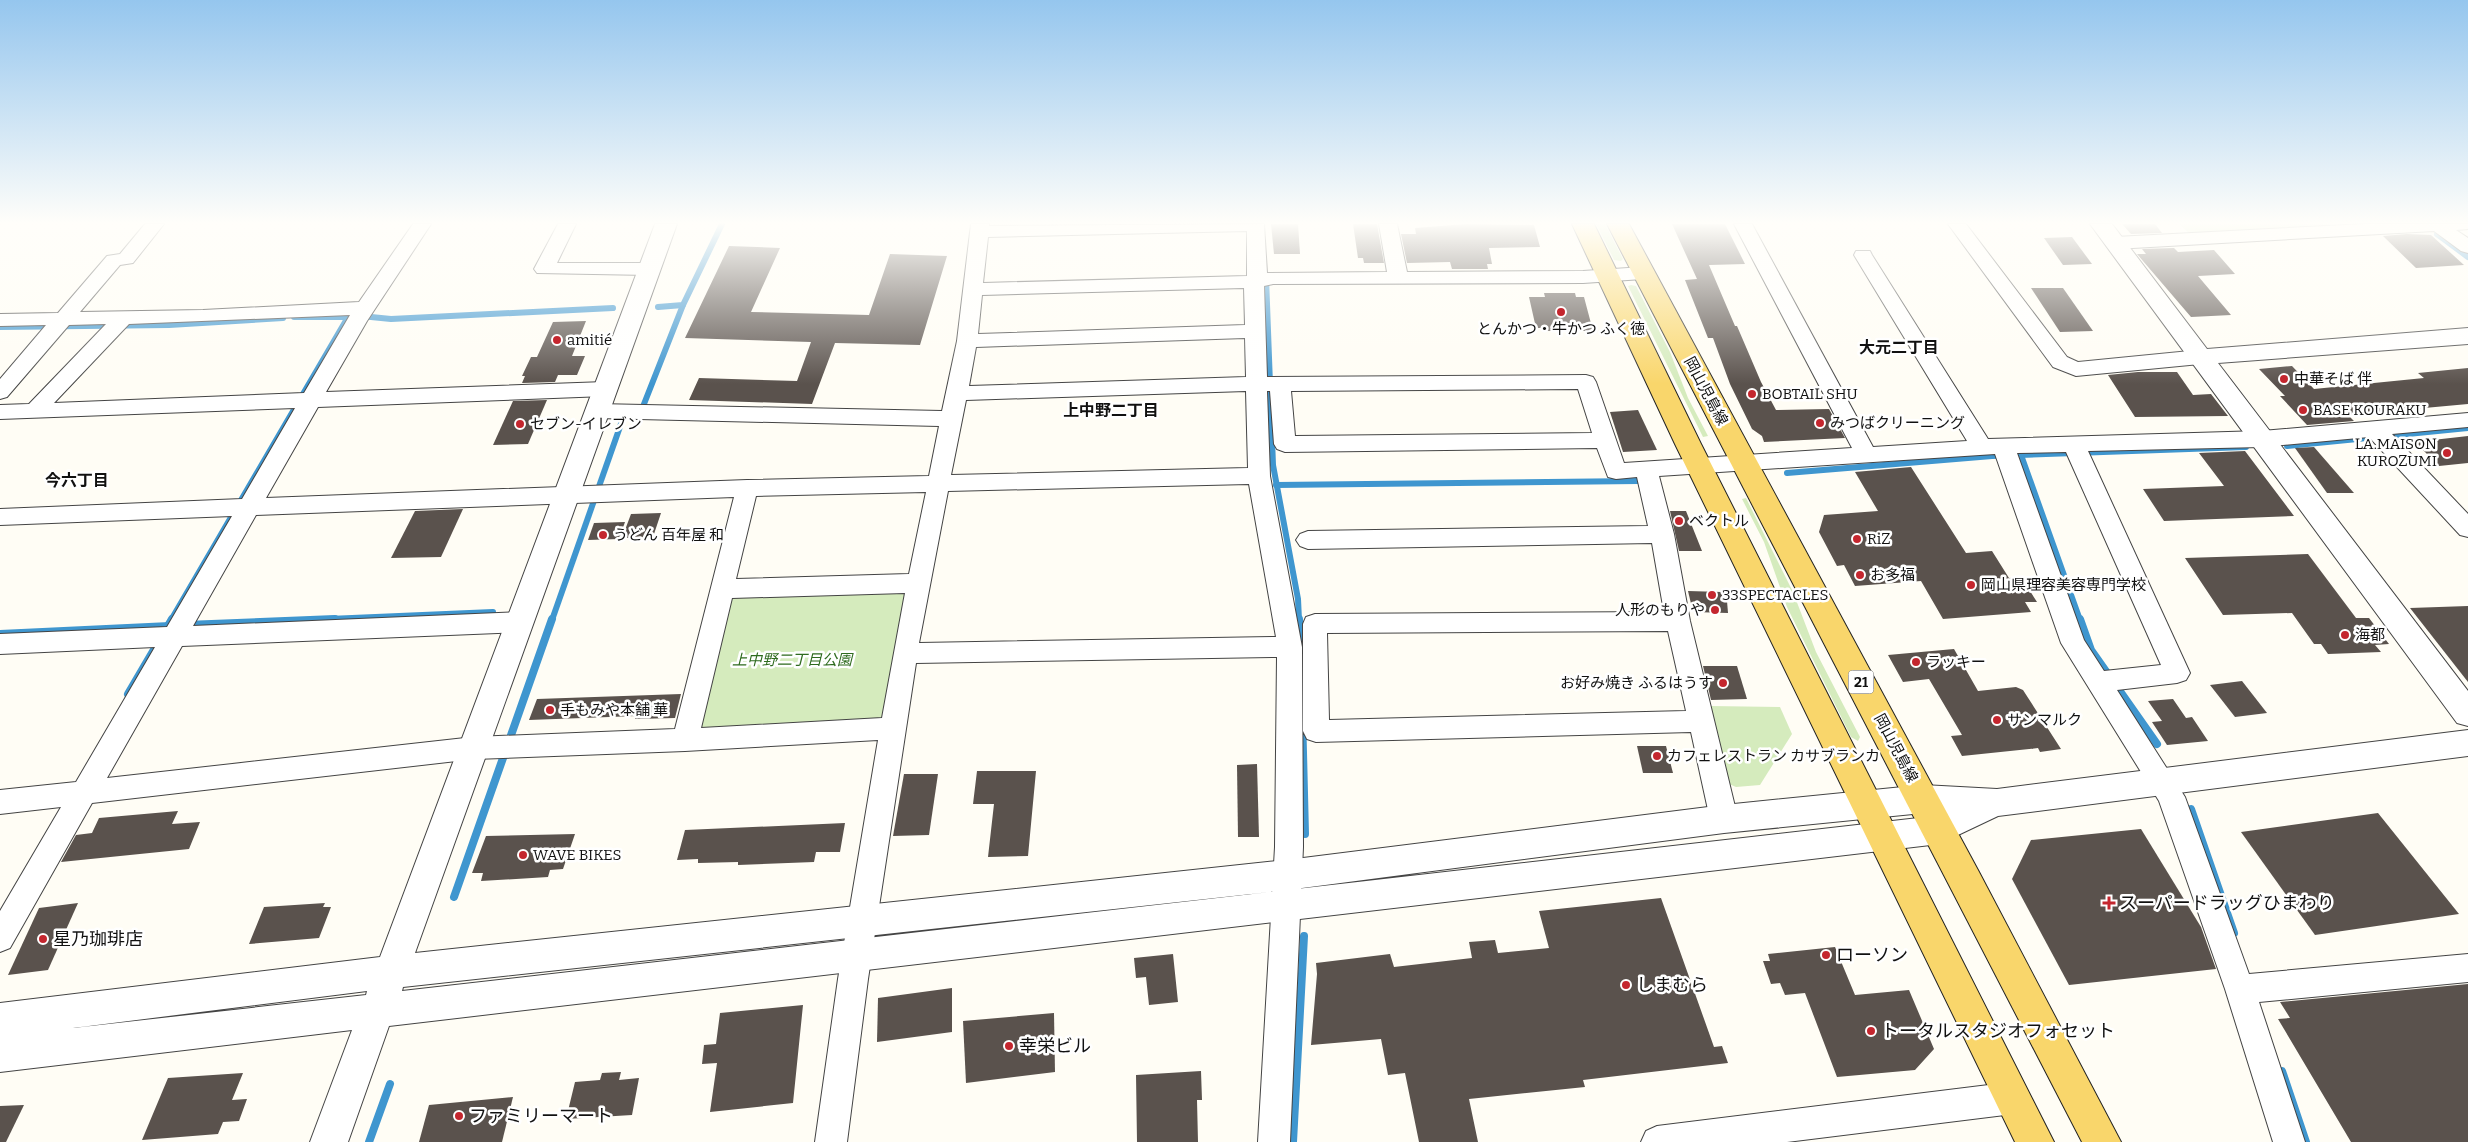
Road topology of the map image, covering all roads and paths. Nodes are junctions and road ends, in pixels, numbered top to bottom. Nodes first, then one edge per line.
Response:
1 (100, 277) edge
2 (385, 277) edge
3 (646, 277) edge
4 (973, 277) edge
5 (1259, 277) edge
6 (1385, 277) edge
7 (1609, 277) edge
8 (1645, 277) edge
9 (1771, 277) edge
10 (1878, 277) edge
11 (1997, 277) edge
12 (2140, 277) edge
13 (1262, 280) junction
14 (972, 289) junction
15 (361, 313) junction
16 (0, 320) edge
17 (64, 322) junction
18 (119, 322) junction
19 (1255, 331) junction
20 (2468, 336) edge
21 (968, 341) junction
22 (2200, 357) junction
23 (1268, 384) junction
24 (0, 392) edge
25 (958, 393) junction
26 (304, 400) junction
27 (601, 400) junction
28 (34, 410) junction
29 (0, 412) edge
30 (952, 419) junction
31 (2468, 420) edge
32 (2379, 434) junction
33 (2262, 439) junction
34 (1606, 440) junction
35 (2076, 449) junction
36 (1999, 451) junction
37 (1867, 456) junction
38 (1745, 464) junction
39 (1700, 467) junction
40 (1647, 471) junction
41 (1259, 476) junction
42 (938, 484) junction
43 (748, 488) junction
44 (565, 495) junction
45 (241, 507) junction
46 (0, 517) edge
47 (2468, 529) edge
48 (1662, 534) junction
49 (1308, 540) dead end
50 (919, 583) junction
51 (722, 589) junction
52 (1678, 621) junction
53 (520, 622) junction
54 (172, 633) junction
55 (0, 644) edge
56 (1290, 647) junction
57 (905, 653) junction
58 (2108, 681) junction
59 (2468, 714) edge
60 (1701, 721) junction
61 (893, 728) junction
62 (685, 740) junction
63 (2468, 743) edge
64 (496, 747) junction
65 (2162, 782) junction
66 (75, 794) junction
67 (1923, 799) junction
68 (0, 802) edge
69 (1997, 803) junction
70 (1867, 805) junction
71 (1724, 819) junction
72 (1939, 830) junction
73 (1883, 836) junction
74 (1286, 891) junction
75 (864, 920) junction
76 (0, 938) edge
77 (858, 955) junction
78 (2468, 968) edge
79 (390, 972) junction
80 (2249, 988) junction
81 (376, 1012) junction
82 (0, 1020) edge
83 (0, 1054) edge
84 (2013, 1098) junction
85 (1781, 1135) edge
86 (329, 1142) edge
87 (831, 1142) edge
88 (1274, 1142) edge
89 (1657, 1142) edge
90 (2035, 1142) edge
91 (2102, 1142) edge
92 (2289, 1142) edge

1 - 17 street
2 - 15 street
3 - 27 street
4 - 14 street
5 - 13 street
6 - 13 street
7 - 39 main road
8 - 38 main road, 岡山児島線 / 21
9 - 37 street
10 - 36 street
11 - 22 street
12 - 22 street
13 - 14 street
13 - 19 street
14 - 21 street
15 - 18 street
15 - 26 street
16 - 17 street
17 - 18 street
17 - 24 street
18 - 28 street
19 - 21 street
19 - 23 street
20 - 22 street
21 - 25 street
22 - 33 street
23 - 25 street
23 - 34 street
23 - 34 street
23 - 41 street
25 - 30 street
26 - 27 street
26 - 28 street
26 - 45 street
27 - 30 street
27 - 44 street
28 - 29 street
30 - 42 street
31 - 32 street
32 - 33 street
32 - 47 street
33 - 35 street
33 - 59 street
34 - 40 street
35 - 36 street
35 - 58 street
36 - 37 street
36 - 58 street
37 - 38 street
38 - 39 street
38 - 67 main road, 岡山児島線 / 21
39 - 40 street
39 - 70 main road
40 - 48 street
41 - 42 street
41 - 56 street
42 - 43 street
42 - 50 street
43 - 44 street
43 - 51 street
44 - 45 street
44 - 53 street
45 - 46 street
45 - 54 street
48 - 49 street
48 - 52 street
50 - 51 street
50 - 57 street
51 - 62 street
52 - 60 street
52 - 60 street
53 - 54 street
53 - 64 street
54 - 55 street
54 - 66 street
56 - 57 street
56 - 74 street
57 - 61 street
58 - 65 street
60 - 71 street
61 - 62 street
61 - 75 street
62 - 64 street
63 - 65 street
64 - 66 street
64 - 79 street
65 - 69 street
65 - 80 street
66 - 68 street
66 - 76 street
67 - 69 street
67 - 70 street
67 - 72 main road, 岡山児島線 / 21
69 - 72 street
70 - 71 street
70 - 73 main road
71 - 74 street
72 - 73 street
72 - 91 main road, 岡山児島線 / 21
73 - 74 street
73 - 84 main road
74 - 75 street
74 - 77 street
74 - 88 street
75 - 77 street
75 - 79 street
77 - 81 street
77 - 87 street
78 - 80 street
79 - 81 street
79 - 82 street
80 - 92 street
81 - 83 street
81 - 86 street
84 - 85 street
84 - 90 main road
85 - 89 street

